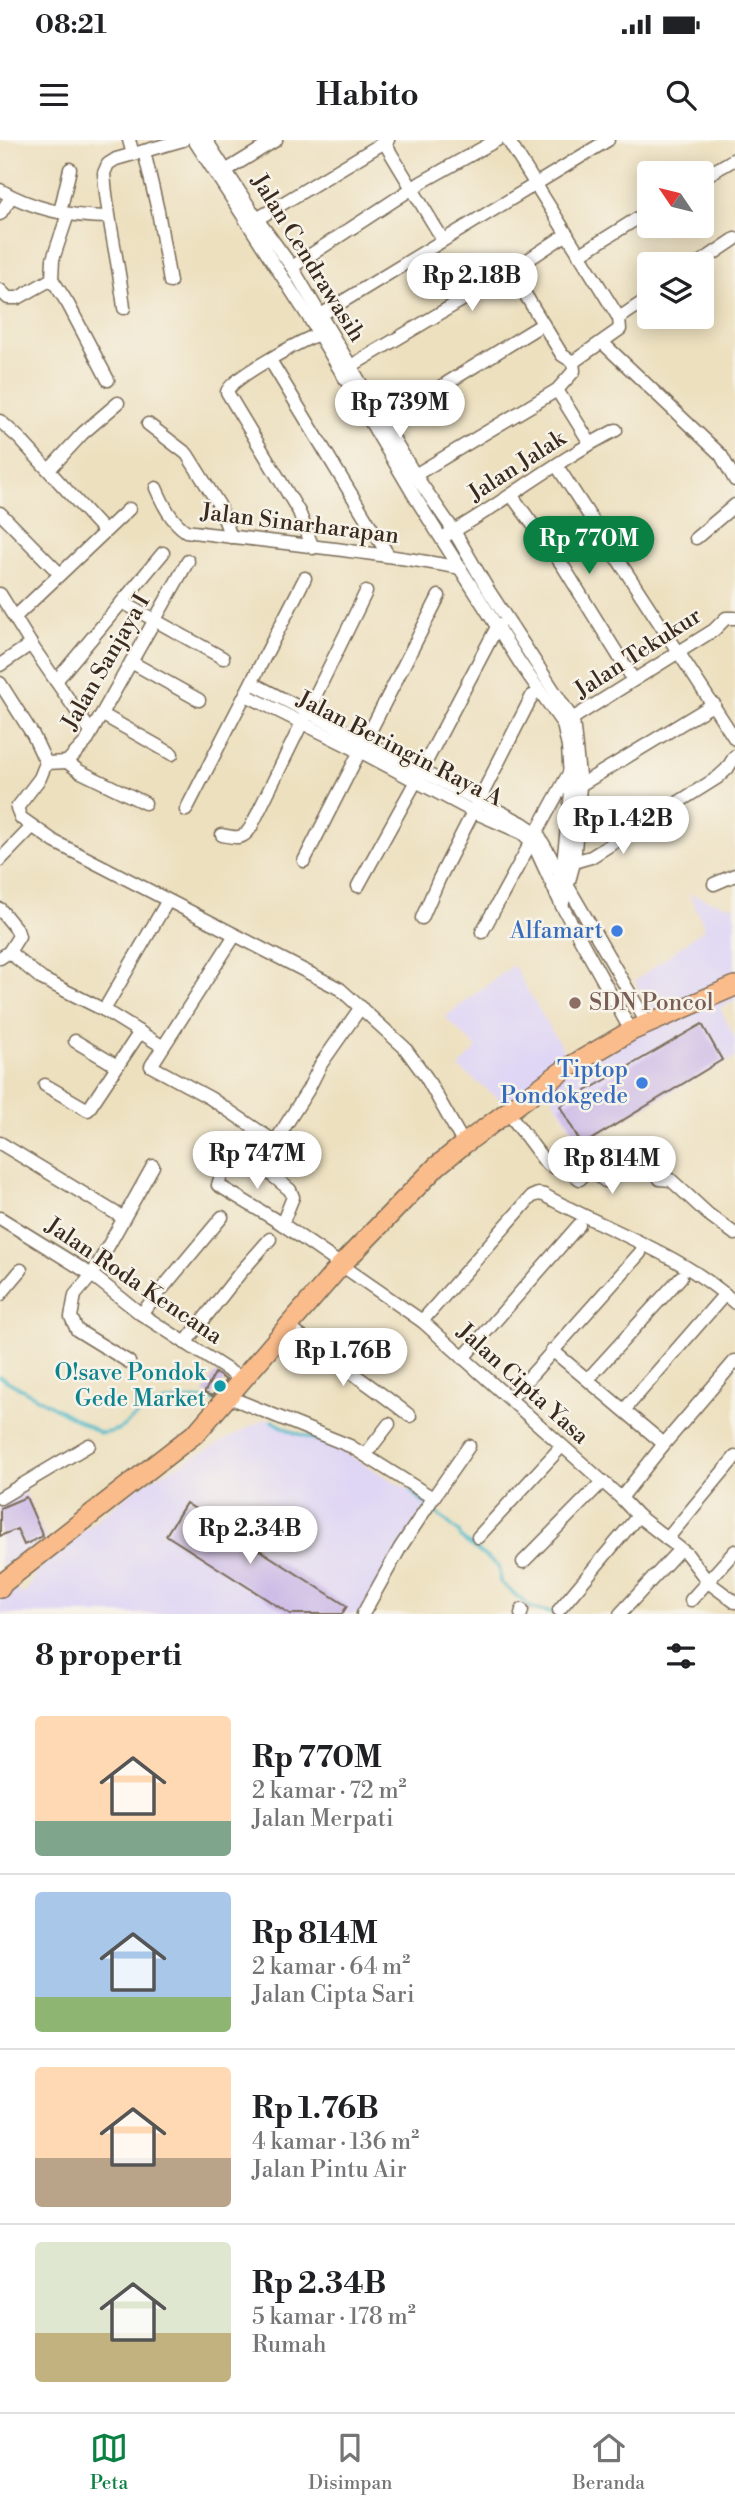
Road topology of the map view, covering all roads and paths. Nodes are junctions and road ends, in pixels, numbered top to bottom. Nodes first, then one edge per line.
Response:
1 (129, 140) edge
2 (183, 140) edge
3 (194, 140) edge
4 (206, 140) edge
5 (276, 140) edge
6 (497, 140) edge
7 (508, 140) edge
8 (608, 140) edge
9 (386, 141) edge
10 (138, 153) junction
11 (735, 159) edge
12 (70, 169) dead end
13 (714, 171) edge
14 (222, 173) junction
15 (535, 184) junction
16 (413, 188) junction
17 (6, 194) edge
18 (64, 213) junction
19 (0, 214) edge
20 (109, 217) junction
21 (257, 219) junction
22 (637, 219) edge
23 (567, 234) junction
24 (735, 239) edge
25 (443, 240) junction
26 (735, 248) edge
27 (714, 253) edge
28 (579, 255) junction
29 (714, 261) edge
30 (292, 267) junction
31 (510, 271) junction
32 (52, 279) junction
33 (170, 282) dead end
34 (0, 290) edge
35 (124, 308) dead end
36 (637, 308) edge
37 (637, 312) edge
38 (316, 318) junction
39 (623, 319) junction
40 (543, 324) junction
41 (319, 334) junction
42 (606, 346) dead end
43 (270, 360) junction
44 (573, 362) junction
45 (351, 366) junction
46 (108, 380) dead end
47 (557, 390) junction
48 (118, 403) dead end
49 (0, 421) edge
50 (385, 421) junction
51 (148, 424) dead end
52 (616, 430) dead end
53 (590, 443) junction
54 (557, 466) junction
55 (49, 470) junction
56 (415, 475) junction
57 (735, 481) edge
58 (156, 488) dead end
59 (512, 496) junction
60 (735, 505) edge
61 (129, 509) dead end
62 (0, 513) edge
63 (104, 531) junction
64 (454, 531) junction
65 (231, 537) junction
66 (442, 538) junction
67 (696, 538) dead end
68 (313, 548) junction
69 (163, 553) dead end
70 (388, 555) junction
71 (188, 561) dead end
72 (467, 569) junction
73 (60, 574) junction
74 (304, 578) dead end
75 (366, 592) dead end
76 (0, 595) edge
77 (439, 596) dead end
78 (122, 602) junction
79 (15, 617) junction
80 (735, 618) edge
81 (154, 620) junction
82 (498, 625) junction
83 (31, 644) junction
84 (677, 653) junction
85 (223, 658) dead end
86 (131, 662) junction
87 (0, 665) edge
88 (634, 679) junction
89 (56, 681) junction
90 (0, 683) edge
91 (249, 689) junction
92 (532, 696) dead end
93 (199, 700) dead end
94 (714, 704) junction
95 (103, 715) junction
96 (304, 718) junction
97 (568, 722) junction
98 (91, 732) junction
99 (735, 738) edge
100 (361, 747) junction
101 (172, 754) dead end
102 (735, 756) edge
103 (68, 762) junction
104 (46, 763) junction
105 (570, 771) junction
106 (419, 776) junction
107 (575, 785) junction
108 (145, 803) dead end
109 (477, 807) junction
110 (186, 810) dead end
111 (32, 827) junction
112 (222, 835) dead end
113 (535, 838) junction
114 (0, 860) edge
115 (303, 861) dead end
116 (563, 864) junction
117 (735, 875) edge
118 (714, 884) dead end
119 (358, 886) dead end
120 (568, 887) junction
121 (559, 900) junction
122 (167, 902) junction
123 (0, 909) edge
124 (422, 918) dead end
125 (482, 933) dead end
126 (235, 935) junction
127 (4, 955) edge
128 (735, 986) edge
129 (361, 1007) junction
130 (104, 1010) junction
131 (639, 1027) junction
132 (140, 1032) junction
133 (75, 1041) dead end
134 (162, 1046) junction
135 (117, 1066) junction
136 (45, 1085) dead end
137 (507, 1111) junction
138 (275, 1142) junction
139 (0, 1143) edge
140 (464, 1144) junction
141 (240, 1153) dead end
142 (153, 1166) dead end
143 (122, 1217) junction
144 (222, 1217) dead end
145 (0, 1218) edge
146 (282, 1224) junction
147 (579, 1225) dead end
148 (735, 1234) edge
149 (270, 1239) dead end
150 (640, 1253) dead end
151 (342, 1264) junction
152 (21, 1270) dead end
153 (92, 1275) junction
154 (681, 1277) dead end
155 (0, 1295) edge
156 (732, 1300) edge
157 (141, 1314) junction
158 (422, 1321) junction
159 (287, 1326) junction
160 (185, 1343) junction
161 (552, 1350) junction
162 (463, 1358) junction
163 (735, 1361) edge
164 (129, 1362) dead end
165 (588, 1379) junction
166 (243, 1380) junction
167 (229, 1396) junction
168 (510, 1399) junction
169 (625, 1409) junction
170 (410, 1416) dead end
171 (389, 1424) dead end
172 (664, 1444) junction
173 (89, 1445) dead end
174 (469, 1446) dead end
175 (561, 1447) junction
176 (366, 1454) junction
177 (735, 1457) edge
178 (602, 1482) junction
179 (0, 1498) edge
180 (621, 1498) junction
181 (430, 1503) junction
182 (638, 1516) junction
183 (478, 1537) dead end
184 (667, 1539) junction
185 (680, 1549) junction
186 (735, 1551) edge
187 (523, 1562) dead end
188 (708, 1582) junction
189 (1, 1585) edge
190 (691, 1601) dead end
191 (735, 1602) edge
192 (559, 1610) dead end
193 (363, 1614) edge
194 (620, 1614) edge

1 - 10 street
2 - 10 street
3 - 14 street, Jalan Cendrawasih
4 - 14 street, Jalan Cendrawasih
5 - 14 street
6 - 16 street
7 - 15 street
8 - 15 street
9 - 16 street
9 - 21 street
10 - 20 street
10 - 33 street
11 - 13 street
12 - 18 street
14 - 21 street, Jalan Cendrawasih
14 - 38 street, Jalan Cendrawasih
15 - 23 street
15 - 25 street
16 - 25 street
16 - 30 street
17 - 18 street
17 - 19 street
18 - 20 street
18 - 32 street
20 - 35 street
21 - 30 street, Jalan Cendrawasih
22 - 28 street
23 - 28 street
23 - 31 street
24 - 27 street
25 - 38 street
26 - 29 street
28 - 39 street
30 - 38 street, Jalan Cendrawasih
31 - 40 street
31 - 45 street
32 - 34 street
32 - 46 street
36 - 39 street
37 - 39 street
38 - 41 street, Jalan Cendrawasih
38 - 45 street, Jalan Cendrawasih
39 - 44 street
40 - 44 street
40 - 50 street
41 - 43 street
41 - 66 street, Jalan Cendrawasih
42 - 57 street
43 - 68 street
43 - 70 street
44 - 47 street
45 - 50 street, Jalan Cendrawasih
47 - 53 street
47 - 56 street
48 - 55 street
49 - 55 street
50 - 56 street, Jalan Cendrawasih
51 - 65 street
52 - 53 street, Jalan Jalak
53 - 54 street, Jalan Jalak
54 - 59 street, Jalan Jalak
54 - 84 street
55 - 63 street
56 - 64 street, Jalan Cendrawasih
58 - 65 street, Jalan Sinarharapan
59 - 64 street, Jalan Jalak
59 - 88 street
60 - 67 street
61 - 63 street
62 - 73 street
63 - 73 street
64 - 66 street, Jalan Jalak
64 - 72 street, Jalan Cendrawasih
65 - 68 street, Jalan Sinarharapan
66 - 72 street, Jalan Cendrawasih
68 - 70 street, Jalan Sinarharapan
69 - 78 street
70 - 72 street, Jalan Sinarharapan
71 - 81 street, Jalan Sanjaya I
72 - 82 street, Jalan Cendrawasih
72 - 97 street, Jalan Cendrawasih
73 - 79 street
74 - 91 street
75 - 96 street
76 - 79 street
77 - 100 street
78 - 81 street
78 - 89 street
79 - 83 street
80 - 84 street, Jalan Tekukur
81 - 85 street
81 - 86 street, Jalan Sanjaya I
82 - 97 street, Jalan Cendrawasih
82 - 106 street
83 - 87 street
83 - 89 street
84 - 88 street, Jalan Tekukur
84 - 94 street
86 - 93 street
86 - 95 street, Jalan Sanjaya I
88 - 97 street, Jalan Tekukur
89 - 98 street
90 - 104 street
91 - 96 street
91 - 110 street
92 - 109 street
94 - 99 street
94 - 107 street
95 - 98 street, Jalan Sanjaya I
95 - 101 street
96 - 100 street
96 - 112 street
97 - 105 street, Jalan Cendrawasih
97 - 107 street, Jalan Cendrawasih
98 - 103 street, Jalan Sanjaya I
100 - 106 street
100 - 115 street
102 - 116 street
103 - 104 street, Jalan Sanjaya I
103 - 108 street
104 - 111 street
105 - 107 street, Jalan Cendrawasih
105 - 113 street
106 - 109 street
106 - 119 street
107 - 116 street, Jalan Cendrawasih
109 - 113 street
109 - 124 street
111 - 114 street
111 - 122 street
113 - 116 street
113 - 121 street
113 - 125 street
116 - 120 street, Jalan Cendrawasih
116 - 121 street, Jalan Cendrawasih
117 - 118 street
120 - 121 street, Jalan Cendrawasih
120 - 131 street
121 - 131 street
122 - 126 street
122 - 130 street
123 - 127 street
126 - 129 street
126 - 134 street
127 - 130 street
128 - 131 main road
129 - 138 street
129 - 140 street
130 - 132 street
131 - 137 main road
132 - 134 street
132 - 135 street
133 - 135 street
134 - 138 street
135 - 136 street
137 - 140 main road
137 - 148 street
138 - 146 street
139 - 143 street
140 - 151 main road
141 - 146 street, Jalan Cipta Yasa
142 - 143 street
143 - 153 street
144 - 157 street
145 - 153 street, Jalan Roda Kencana
146 - 151 street, Jalan Cipta Yasa
147 - 162 street
149 - 160 street
150 - 161 street
151 - 158 street, Jalan Cipta Yasa
151 - 159 main road
152 - 155 street
153 - 157 street, Jalan Roda Kencana
153 - 164 street
154 - 165 street
156 - 158 street
156 - 169 street
157 - 160 street, Jalan Roda Kencana
158 - 162 street, Jalan Cipta Yasa
159 - 166 main road
159 - 170 street
160 - 166 street, Jalan Roda Kencana
161 - 165 street
161 - 168 street
162 - 168 street, Jalan Cipta Yasa
163 - 172 street
165 - 169 street
166 - 167 main road
167 - 176 street
167 - 189 main road
168 - 175 street, Jalan Cipta Yasa
169 - 172 street
171 - 176 street
172 - 180 street
173 - 179 street
174 - 181 street
175 - 178 street, Jalan Cipta Yasa
175 - 183 street
176 - 181 street
177 - 184 street
178 - 180 street, Jalan Cipta Yasa
178 - 187 street
180 - 182 street, Jalan Cipta Yasa
181 - 193 street
182 - 184 street, Jalan Cipta Yasa
182 - 192 street
184 - 185 street, Jalan Cipta Yasa
185 - 188 street, Jalan Cipta Yasa
185 - 194 street
186 - 188 street
188 - 190 street
188 - 191 street, Jalan Cipta Yasa

